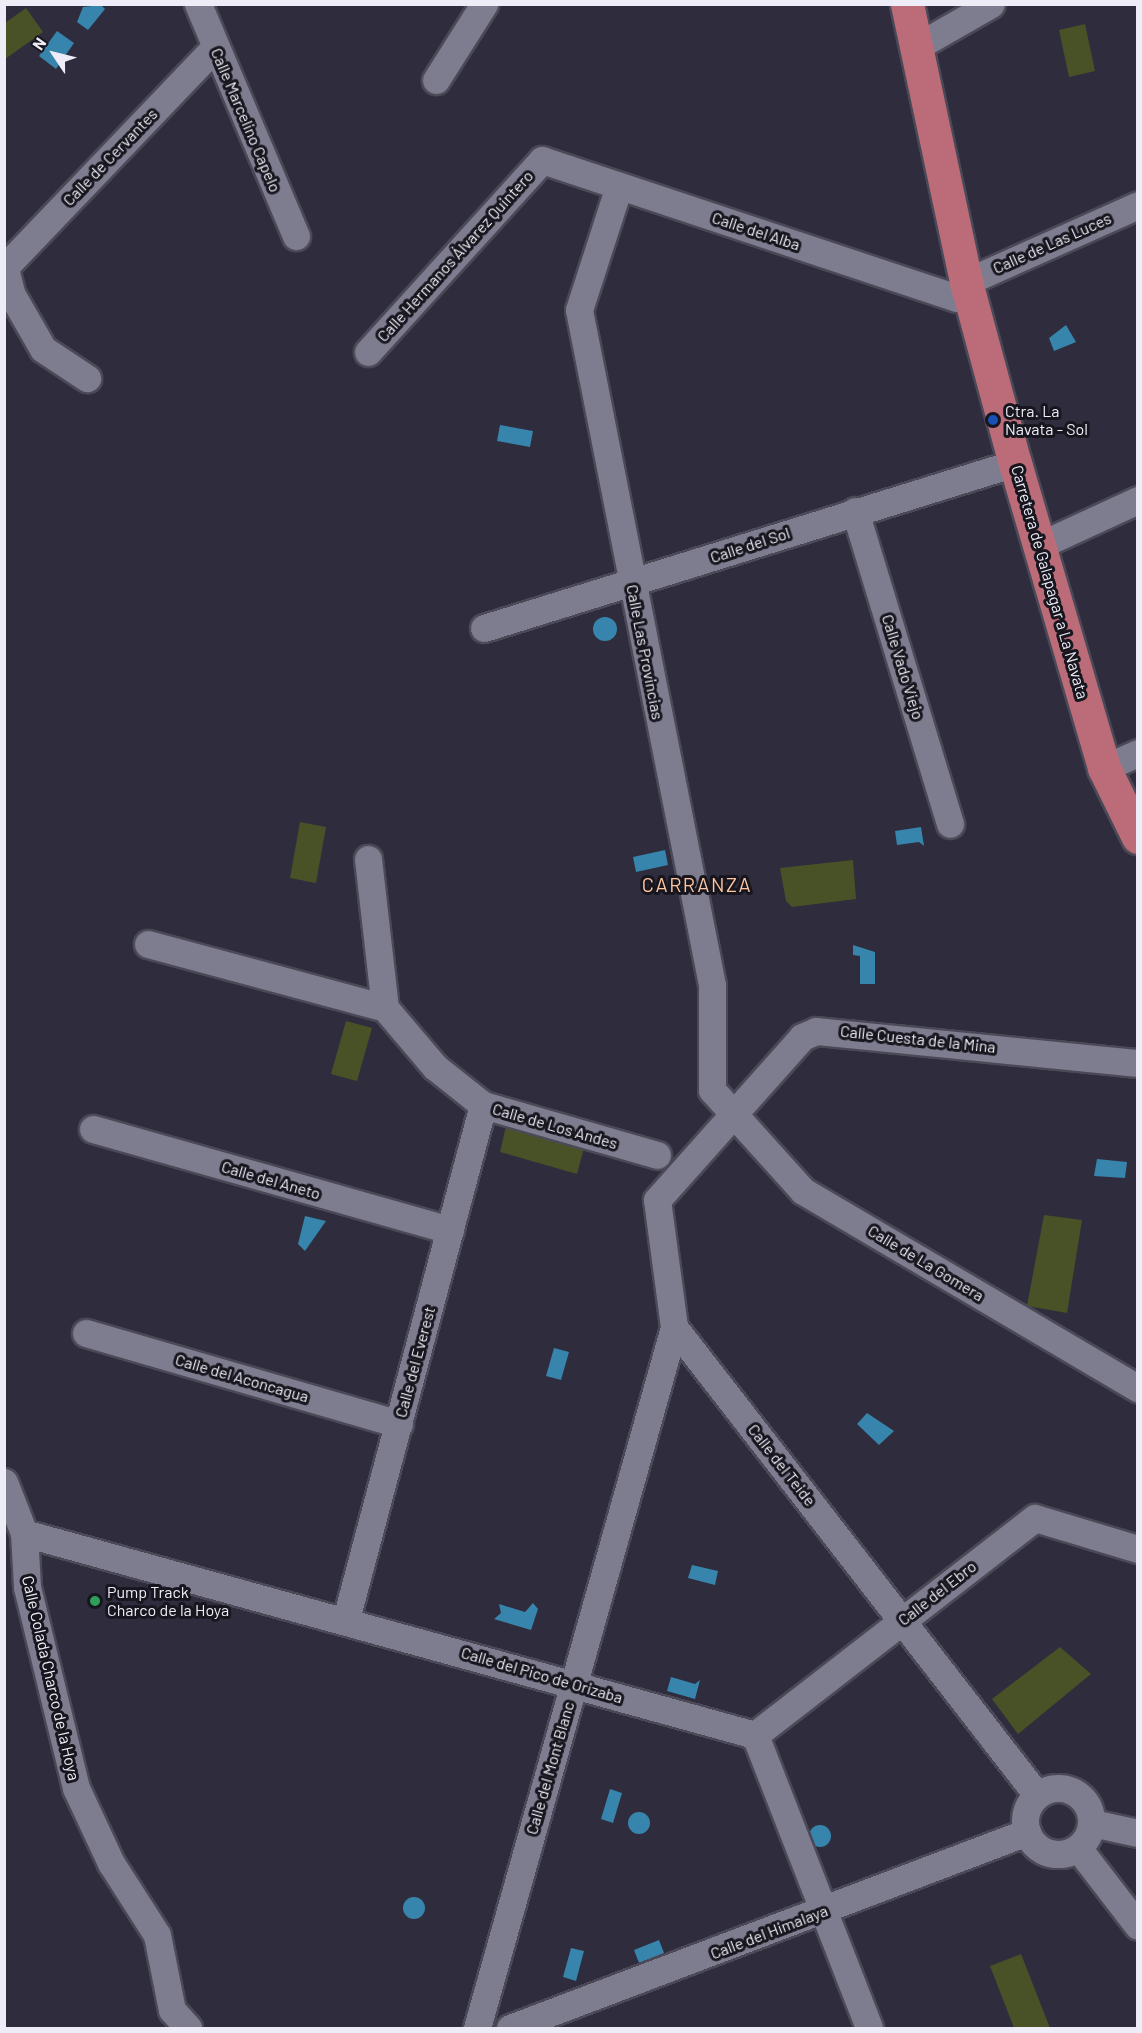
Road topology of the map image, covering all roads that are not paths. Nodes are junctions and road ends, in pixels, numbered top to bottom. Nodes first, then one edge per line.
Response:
1 (198, 4) edge
2 (484, 4) edge
3 (907, 4) edge
4 (991, 4) edge
5 (916, 47) junction
6 (215, 48) junction
7 (436, 80) dead end
8 (542, 160) joint
9 (619, 186) junction
10 (1137, 205) edge
11 (296, 236) dead end
12 (5, 273) edge
13 (968, 289) junction
14 (368, 352) dead end
15 (87, 378) dead end
16 (1015, 463) junction
17 (1137, 500) edge
18 (855, 511) junction
19 (1040, 545) junction
20 (631, 582) junction
21 (484, 628) dead end
22 (1137, 753) edge
23 (1104, 768) junction
24 (950, 824) dead end
25 (1137, 837) edge
26 (368, 859) dead end
27 (148, 944) dead end
28 (385, 1008) junction
29 (1137, 1064) edge
30 (483, 1105) junction
31 (734, 1114) junction
32 (93, 1129) dead end
33 (657, 1155) dead end
34 (450, 1230) junction
35 (674, 1327) junction
36 (86, 1333) dead end
37 (701, 1361) junction
38 (663, 1370) junction
39 (1137, 1388) edge
40 (399, 1424) junction
41 (4, 1482) edge
42 (24, 1533) junction
43 (1137, 1549) edge
44 (346, 1619) junction
45 (903, 1619) junction
46 (574, 1684) junction
47 (755, 1735) junction
48 (1037, 1795) junction
49 (1092, 1823) junction
50 (1027, 1832) junction
51 (1137, 1833) edge
52 (1078, 1848) junction
53 (823, 1912) junction
54 (1137, 1926) edge
55 (480, 2019) edge
56 (188, 2028) edge
57 (510, 2028) edge
58 (868, 2028) edge

1 - 6 street, Calle Marcelino Capelo
2 - 7 street
3 - 5 main road, Carretera de Galapagar a La Navata
4 - 5 street
5 - 13 main road, Carretera de Galapagar a La Navata
6 - 11 street, Calle Marcelino Capelo
6 - 12 street, Calle de Cervantes
8 - 9 street, Calle del Alba
8 - 14 street, Calle Hermanos Álvarez Quintero
9 - 13 street, Calle del Alba
9 - 20 street, Calle Las Provincias
10 - 13 street, Calle de Las Luces
12 - 15 street
13 - 16 main road, Carretera de Galapagar a La Navata
16 - 18 street, Calle del Sol
16 - 19 main road, Carretera de Galapagar a La Navata
17 - 19 street
18 - 20 street, Calle del Sol
18 - 24 street, Calle Vado Viejo
19 - 23 main road, Carretera de Galapagar a La Navata
20 - 21 street, Calle del Sol
20 - 31 street, Calle Las Provincias
22 - 23 street
23 - 25 main road, Carretera de Galapagar a La Navata
26 - 28 street
27 - 28 street
28 - 30 street, Calle de Los Andes
29 - 31 street, Calle Cuesta de la Mina
30 - 33 street, Calle de Los Andes
30 - 34 street, Calle del Everest
31 - 35 street
31 - 39 street, Calle de La Gomera
32 - 34 street, Calle del Aneto
34 - 40 street, Calle del Everest
35 - 37 street, Calle del Teide
35 - 38 street, Calle del Mont Blanc
36 - 40 street, Calle del Aconcagua
37 - 38 street
37 - 45 street, Calle del Teide
38 - 46 street, Calle del Mont Blanc
40 - 44 street, Calle del Everest
41 - 42 street, Calle Colada Charco de la Hoya
42 - 44 street, Calle del Pico de Orizaba
42 - 56 street, Calle Colada Charco de la Hoya
43 - 45 street, Calle del Ebro
44 - 46 street, Calle del Pico de Orizaba
45 - 47 street, Calle del Ebro
45 - 48 street, Calle del Teide
46 - 47 street, Calle del Pico de Orizaba
46 - 55 street, Calle del Mont Blanc
47 - 53 street
48 - 49 street
48 - 50 street
49 - 51 street
49 - 52 street
50 - 52 street
50 - 53 street, Calle del Himalaya
52 - 54 street
53 - 57 street, Calle del Himalaya
53 - 58 street
55 - 57 street, Calle del Himalaya

